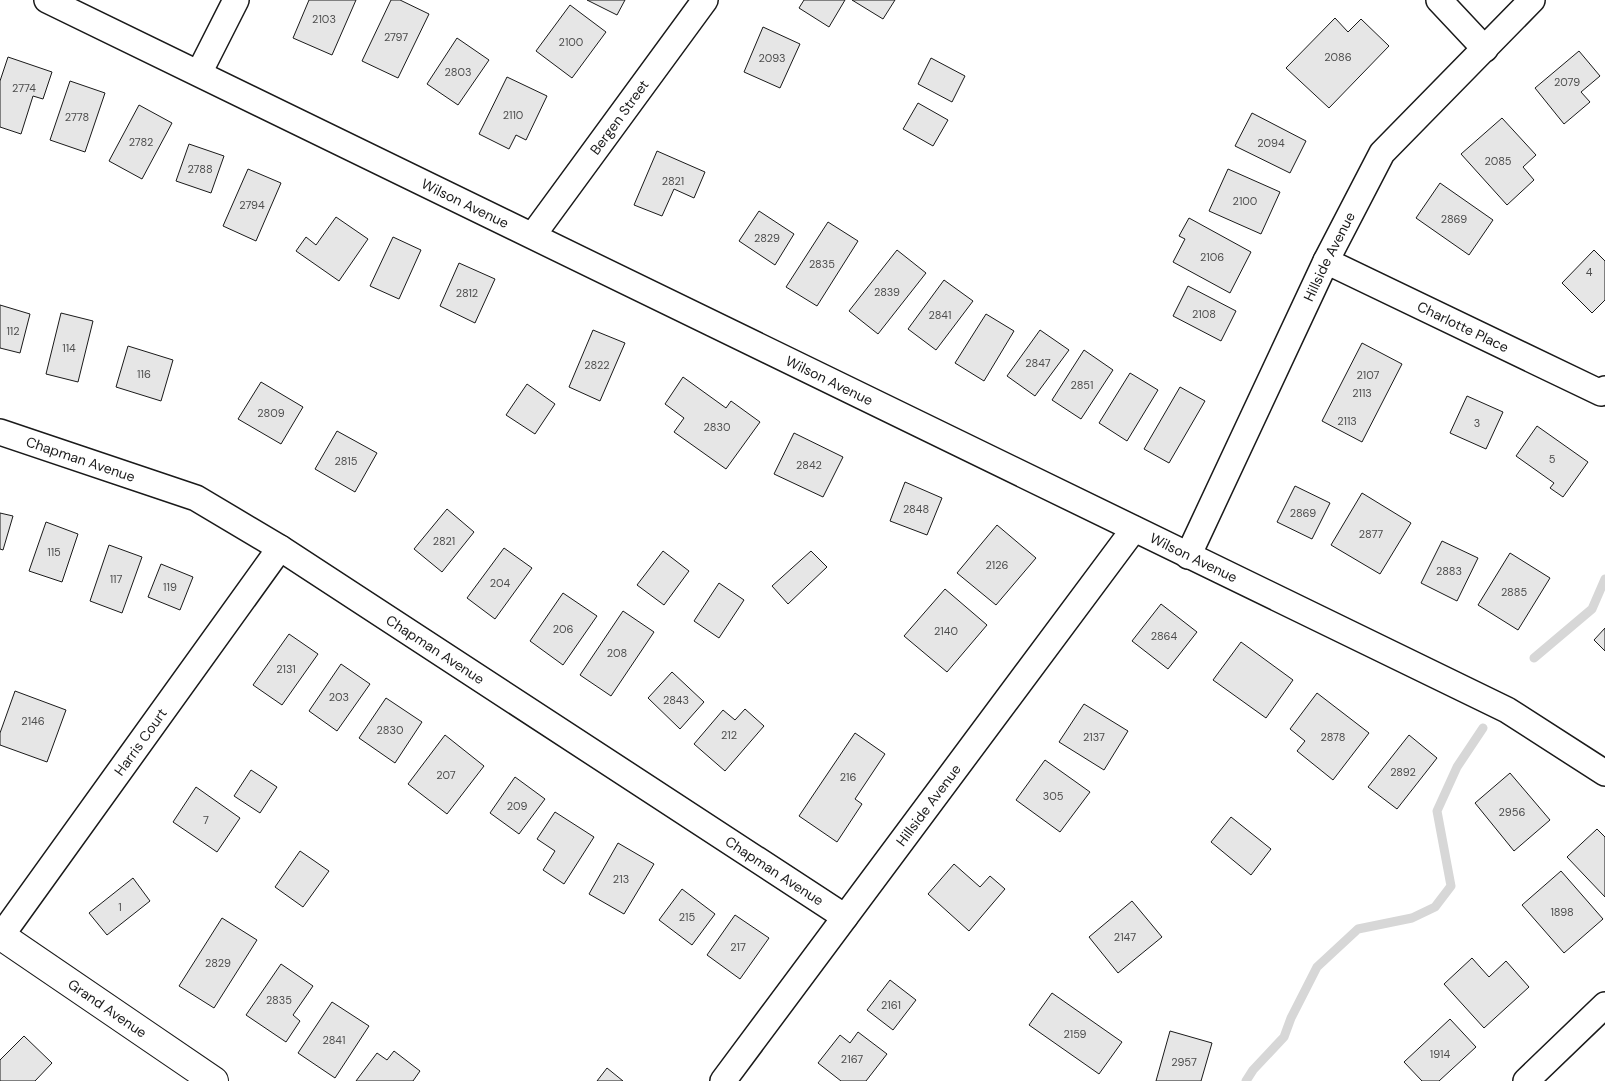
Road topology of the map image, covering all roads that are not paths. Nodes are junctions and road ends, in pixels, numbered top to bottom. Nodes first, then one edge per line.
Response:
1 (47, 0) edge
2 (236, 0) edge
3 (706, 0) edge
4 (1439, 0) edge
5 (1532, 0) edge
6 (1485, 49) junction
7 (199, 73) junction
8 (533, 235) junction
9 (1326, 261) junction
10 (1603, 391) edge
11 (0, 432) edge
12 (1134, 529) junction
13 (280, 548) junction
14 (1188, 556) junction
15 (1605, 772) edge
16 (845, 917) junction
17 (0, 936) edge
18 (1605, 1005) edge
19 (214, 1081) edge
20 (723, 1081) edge
21 (1526, 1081) edge

1 - 7 street, Wilson Avenue
2 - 7 street
3 - 8 street, Bergen Street
4 - 6 street
5 - 6 street, Hillside Avenue
6 - 9 street, Hillside Avenue
7 - 8 street, Wilson Avenue
8 - 12 street, Wilson Avenue
9 - 10 street, Charlotte Place
9 - 14 street, Hillside Avenue
11 - 13 street, Chapman Avenue
12 - 14 street, Wilson Avenue
12 - 16 street, Hillside Avenue
13 - 16 street, Chapman Avenue
13 - 17 street, Harris Court
14 - 15 street, Wilson Avenue
16 - 20 street, Hillside Avenue
17 - 19 street, Grand Avenue
18 - 21 street

